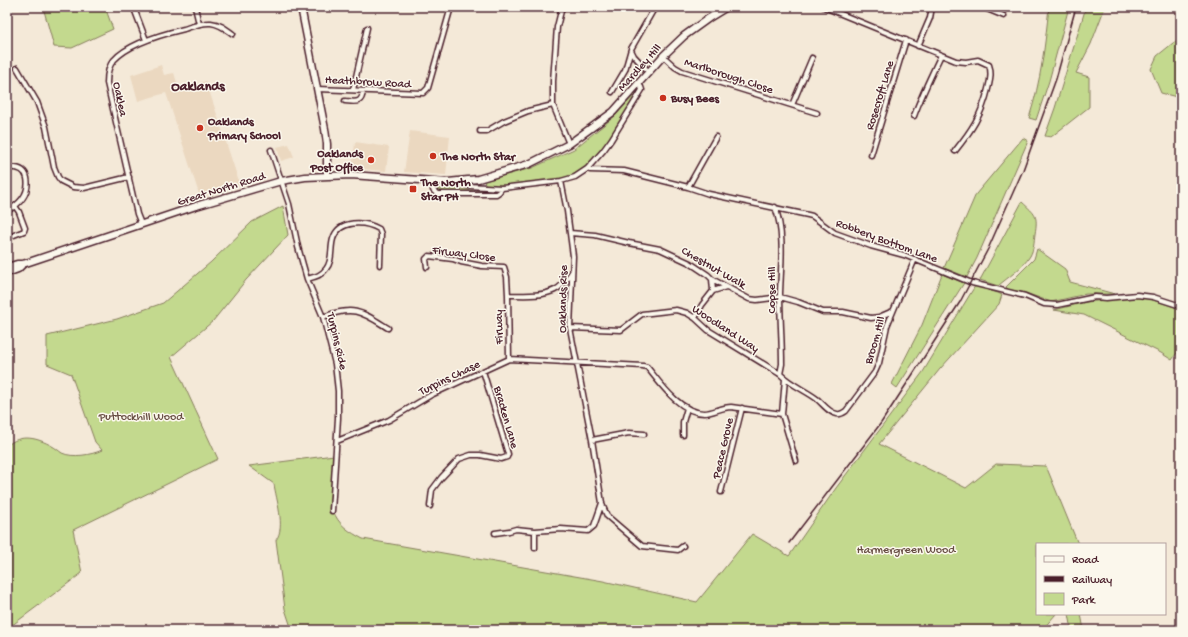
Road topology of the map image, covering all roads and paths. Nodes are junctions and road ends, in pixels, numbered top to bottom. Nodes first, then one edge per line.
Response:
1 (195, 7) edge
2 (301, 7) edge
3 (451, 7) edge
4 (562, 7) edge
5 (655, 7) edge
6 (727, 7) edge
7 (824, 7) edge
8 (932, 7) edge
9 (982, 7) edge
10 (134, 11) dead end
11 (1004, 16) dead end
12 (199, 24) junction
13 (367, 28) dead end
14 (233, 34) dead end
15 (146, 40) junction
16 (906, 40) junction
17 (918, 46) junction
18 (631, 49) junction
19 (941, 55) junction
20 (663, 56) junction
21 (812, 58) dead end
22 (17, 68) dead end
23 (649, 72) junction
24 (639, 84) junction
25 (317, 89) junction
26 (353, 90) junction
27 (363, 91) junction
28 (612, 92) dead end
29 (345, 101) dead end
30 (553, 105) junction
31 (792, 106) junction
32 (817, 113) dead end
33 (914, 116) dead end
34 (480, 131) dead end
35 (716, 137) dead end
36 (569, 144) junction
37 (271, 150) dead end
38 (955, 151) dead end
39 (870, 155) dead end
40 (7, 168) edge
41 (587, 169) junction
42 (327, 175) junction
43 (129, 177) junction
44 (478, 179) junction
45 (282, 181) junction
46 (461, 181) junction
47 (561, 181) junction
48 (432, 182) junction
49 (481, 187) junction
50 (688, 187) junction
51 (502, 188) junction
52 (15, 206) junction
53 (775, 207) junction
54 (7, 210) edge
55 (141, 224) junction
56 (570, 233) junction
57 (14, 235) dead end
58 (915, 260) junction
59 (23, 264) junction
60 (380, 265) dead end
61 (7, 267) edge
62 (427, 267) dead end
63 (572, 272) junction
64 (7, 273) edge
65 (307, 279) junction
66 (712, 279) junction
67 (726, 287) junction
68 (713, 291) junction
69 (508, 295) junction
70 (780, 297) junction
71 (1181, 306) edge
72 (893, 312) junction
73 (323, 317) junction
74 (695, 318) junction
75 (388, 328) dead end
76 (570, 328) junction
77 (509, 359) junction
78 (576, 362) junction
79 (483, 371) junction
80 (780, 374) junction
81 (785, 379) junction
82 (687, 408) junction
83 (742, 408) junction
84 (782, 414) junction
85 (837, 414) joint
86 (644, 434) dead end
87 (683, 435) dead end
88 (337, 440) junction
89 (592, 440) junction
90 (796, 461) dead end
91 (722, 492) dead end
92 (602, 503) junction
93 (430, 506) dead end
94 (332, 511) dead end
95 (535, 531) junction
96 (495, 533) dead end
97 (683, 546) dead end
98 (535, 548) dead end

1 - 12 street
2 - 25 main road
3 - 27 street, Heathbrow Road
4 - 30 street
5 - 18 street
6 - 20 main road, Mardley Hill
7 - 16 street
8 - 17 street
9 - 11 street
10 - 15 street
12 - 14 street, Oaklea
12 - 15 street, Oaklea
13 - 26 street
15 - 43 street, Oaklea
16 - 17 street
16 - 39 street, Rosecroft Lane
17 - 19 street
18 - 23 street
18 - 28 street
19 - 33 street
19 - 38 street
20 - 23 main road, Mardley Hill
20 - 31 street, Marlborough Close
21 - 31 street
22 - 43 street
23 - 24 main road, Mardley Hill
24 - 36 main road, Mardley Hill
24 - 41 street
25 - 26 street, Heathbrow Road
25 - 42 main road
26 - 27 street, Heathbrow Road
27 - 29 street
30 - 34 street
30 - 36 street
31 - 32 street, Marlborough Close
35 - 50 street
36 - 44 main road, Great North Road
37 - 45 street, Turpins Ride
40 - 52 street
41 - 47 street
41 - 50 street, Robbery Bottom Lane
42 - 45 main road, Great North Road
42 - 48 main road, Great North Road
43 - 55 street, Oaklea
44 - 46 main road, Great North Road
44 - 49 street
45 - 55 main road, Great North Road
45 - 65 street, Turpins Ride
46 - 48 main road, Great North Road
46 - 49 street
47 - 51 street
47 - 56 street, Oaklands Rise
48 - 51 street
49 - 51 street
50 - 53 street, Robbery Bottom Lane
52 - 54 street
52 - 57 street
53 - 58 street, Robbery Bottom Lane
53 - 70 street, Copse Hill
55 - 59 main road, Great North Road
56 - 63 street, Oaklands Rise
56 - 66 street, Chestnut Walk
58 - 71 street, Robbery Bottom Lane
58 - 72 street, Broom Hill
59 - 61 main road
59 - 64 main road
60 - 65 street
62 - 69 street, Firway Close
63 - 69 street, Firway
63 - 76 street, Oaklands Rise
65 - 73 street, Turpins Ride
66 - 67 street, Chestnut Walk
66 - 68 street
67 - 68 street
67 - 70 street, Chestnut Walk
68 - 74 street
69 - 77 street, Firway
70 - 72 street, Chestnut Walk
70 - 80 street, Copse Hill
72 - 85 street, Broom Hill
73 - 75 street
73 - 88 street, Turpins Ride
74 - 76 street, Woodland Way
74 - 80 street, Woodland Way
76 - 78 street, Oaklands Rise
77 - 78 street, Turpins Chase
77 - 79 street, Turpins Chase
78 - 82 street, Turpins Chase
78 - 89 street, Oaklands Rise
79 - 88 street, Turpins Chase
79 - 93 street, Bracken Lane
80 - 81 street, Woodland Way
81 - 84 street
81 - 85 street, Woodland Way
82 - 83 street
82 - 87 street
83 - 84 street
83 - 91 street, Peace Grove
84 - 90 street
86 - 89 street
88 - 94 street, Turpins Ride
89 - 92 street, Oaklands Rise
92 - 95 street, Oaklands Rise
92 - 97 street
95 - 96 street, Oaklands Rise
95 - 98 street

